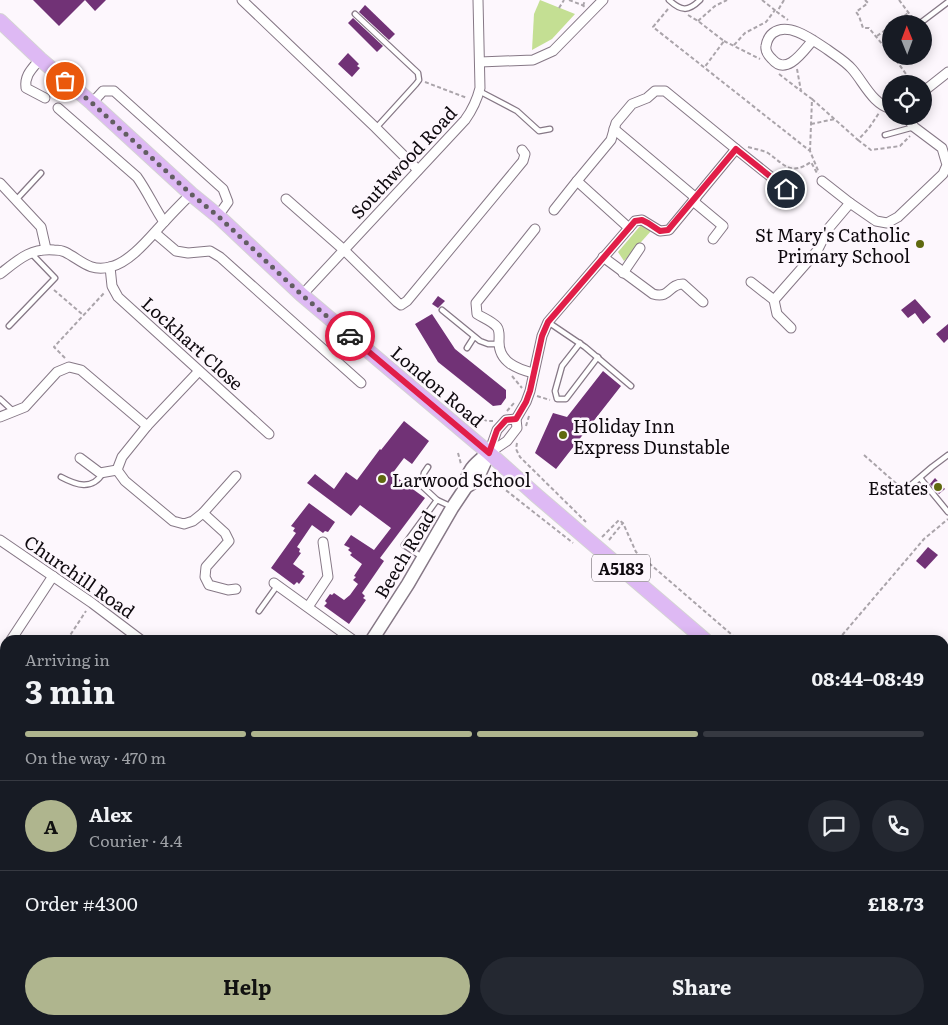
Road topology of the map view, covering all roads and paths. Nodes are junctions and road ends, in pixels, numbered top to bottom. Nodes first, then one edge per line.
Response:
1 (242, 0) edge
2 (478, 0) edge
3 (564, 0) edge
4 (569, 0) edge
5 (586, 0) edge
6 (603, 0) edge
7 (669, 0) edge
8 (700, 0) edge
9 (727, 0) edge
10 (762, 0) edge
11 (784, 0) edge
12 (865, 0) edge
13 (871, 0) edge
14 (899, 0) edge
15 (948, 2) edge
16 (868, 3) junction
17 (583, 6) junction
18 (559, 8) dead end
19 (678, 8) junction
20 (776, 11) junction
21 (590, 12) junction
22 (908, 12) junction
23 (355, 14) dead end
24 (904, 15) edge
25 (910, 15) edge
26 (930, 15) edge
27 (0, 21) edge
28 (698, 21) junction
29 (794, 31) junction
30 (882, 32) edge
31 (876, 37) junction
32 (813, 40) junction
33 (882, 44) edge
34 (733, 46) dead end
35 (40, 59) junction
36 (795, 61) junction
37 (480, 62) junction
38 (704, 68) junction
39 (948, 72) edge
40 (419, 80) junction
41 (932, 85) edge
42 (480, 91) junction
43 (45, 98) dead end
44 (812, 99) junction
45 (476, 102) junction
46 (92, 103) junction
47 (882, 104) edge
48 (58, 108) dead end
49 (882, 113) edge
50 (835, 119) junction
51 (811, 124) junction
52 (914, 127) joint
53 (376, 128) junction
54 (550, 129) dead end
55 (614, 129) junction
56 (923, 133) junction
57 (885, 135) dead end
58 (858, 140) junction
59 (736, 149) junction
60 (522, 150) dead end
61 (810, 151) junction
62 (418, 170) junction
63 (41, 173) dead end
64 (577, 181) junction
65 (822, 181) junction
66 (0, 183) edge
67 (786, 189) dead end
68 (191, 194) junction
69 (286, 199) dead end
70 (16, 200) junction
71 (694, 200) junction
72 (850, 203) junction
73 (554, 210) dead end
74 (218, 216) junction
75 (164, 222) junction
76 (629, 228) junction
77 (535, 229) dead end
78 (155, 232) junction
79 (714, 239) dead end
80 (640, 248) dead end
81 (46, 249) junction
82 (344, 250) junction
83 (30, 252) junction
84 (603, 257) junction
85 (110, 267) junction
86 (623, 273) junction
87 (0, 274) edge
88 (752, 282) dead end
89 (48, 285) junction
90 (112, 286) junction
91 (302, 295) junction
92 (774, 300) junction
93 (703, 302) dead end
94 (442, 310) dead end
95 (83, 315) junction
96 (548, 322) junction
97 (9, 326) dead end
98 (791, 328) dead end
99 (474, 337) junction
100 (580, 343) junction
101 (499, 344) junction
102 (467, 348) dead end
103 (598, 358) junction
104 (69, 367) junction
105 (199, 371) junction
106 (508, 372) dead end
107 (533, 373) junction
108 (360, 383) dead end
109 (631, 386) dead end
110 (521, 394) dead end
111 (535, 396) dead end
112 (0, 399) edge
113 (557, 399) junction
114 (517, 400) dead end
115 (13, 411) junction
116 (531, 411) dead end
117 (504, 415) dead end
118 (0, 417) edge
119 (477, 417) dead end
120 (498, 418) dead end
121 (516, 419) junction
122 (147, 426) junction
123 (526, 426) dead end
124 (269, 434) dead end
125 (518, 438) dead end
126 (489, 453) junction
127 (864, 455) dead end
128 (948, 455) edge
129 (80, 458) dead end
130 (428, 467) dead end
131 (117, 470) junction
132 (104, 472) junction
133 (236, 476) dead end
134 (61, 477) dead end
135 (920, 478) junction
136 (489, 482) dead end
137 (904, 491) joint
138 (438, 500) junction
139 (452, 508) junction
140 (948, 512) edge
141 (203, 513) junction
142 (948, 520) edge
143 (622, 523) junction
144 (589, 524) dead end
145 (566, 538) dead end
146 (602, 538) dead end
147 (0, 540) edge
148 (609, 540) dead end
149 (323, 542) dead end
150 (423, 557) junction
151 (53, 576) junction
152 (276, 585) joint
153 (236, 589) dead end
154 (92, 603) junction
155 (308, 607) junction
156 (259, 611) dead end
157 (14, 635) edge
158 (70, 635) edge
159 (128, 635) edge
160 (346, 635) edge
161 (375, 635) edge
162 (699, 635) edge
163 (732, 635) edge
164 (842, 635) edge

1 - 53 street
2 - 37 street, Southwood Road
3 - 18 path
4 - 17 path
5 - 17 path
6 - 21 street
7 - 19 lane
8 - 19 lane
9 - 28 path
10 - 20 path
11 - 20 path
12 - 16 path
13 - 16 path
14 - 22 path
15 - 26 lane
16 - 31 path
17 - 21 path
19 - 28 path
19 - 38 path
20 - 29 path
20 - 34 path
21 - 37 street
22 - 24 path
22 - 25 path
23 - 40 lane
27 - 35 main road, London Road / A5183
28 - 38 path
29 - 32 street
29 - 36 street
30 - 31 path
31 - 33 path
32 - 36 street
32 - 47 street
35 - 43 street
35 - 46 main road, London Road / A5183
36 - 44 path
37 - 42 street, Southwood Road
38 - 61 path
39 - 41 street
40 - 45 path
40 - 53 lane
42 - 45 street, Southwood Road
42 - 54 lane
44 - 50 path
44 - 51 path
45 - 62 street, Southwood Road
46 - 68 main road, London Road / A5183
46 - 74 street
48 - 75 street
49 - 58 path
50 - 51 path
50 - 58 path
51 - 61 path
52 - 56 street
52 - 57 lane
53 - 62 street
55 - 59 street
55 - 64 street
55 - 71 street
56 - 58 path
56 - 72 street
59 - 65 path
59 - 67 street
59 - 71 street
60 - 82 street
61 - 65 path
62 - 82 street, Southwood Road
63 - 70 lane
64 - 73 street
64 - 76 street
65 - 72 street
66 - 70 street
68 - 74 main road, London Road / A5183
68 - 75 street
69 - 82 street
70 - 81 street
71 - 76 street
71 - 79 street
72 - 92 street
74 - 91 main road, London Road / A5183
75 - 78 street
76 - 84 street
77 - 101 street
78 - 85 street
78 - 108 street
80 - 86 street
81 - 83 street
81 - 85 street
82 - 91 street, Southwood Road
83 - 87 street
83 - 89 lane
84 - 86 street
84 - 96 street
85 - 90 street
86 - 93 street
88 - 92 street
89 - 95 path
89 - 97 lane
90 - 95 path
90 - 105 street, Lockhart Close
91 - 126 main road, London Road / A5183
92 - 98 street
94 - 99 lane
95 - 104 path
96 - 100 lane
96 - 107 street
99 - 101 lane
99 - 102 lane
100 - 103 lane
100 - 113 lane
101 - 107 street
103 - 109 lane
103 - 113 lane
104 - 115 street
104 - 122 street
105 - 122 street
105 - 124 street, Lockhart Close
106 - 110 path
107 - 121 street
111 - 113 path
112 - 115 lane
114 - 117 path
115 - 118 street
116 - 123 path
119 - 120 path
121 - 126 street
121 - 126 street
122 - 131 street
125 - 144 path
126 - 139 street, Beech Road
126 - 162 main road, London Road / A5183
127 - 137 path
128 - 135 lane
129 - 132 street
130 - 138 lane
131 - 132 street
131 - 141 street
132 - 134 lane
133 - 141 street
135 - 137 lane
135 - 140 lane
136 - 145 path
138 - 139 lane
138 - 150 lane
139 - 150 street, Beech Road
141 - 153 street
142 - 164 path
143 - 146 path
143 - 148 path
143 - 163 path
147 - 151 street, Churchill Road
149 - 155 street
150 - 161 street, Beech Road
151 - 154 street, Churchill Road
151 - 157 street
152 - 155 street
152 - 156 lane
154 - 158 path
154 - 159 street, Churchill Road
155 - 160 street

